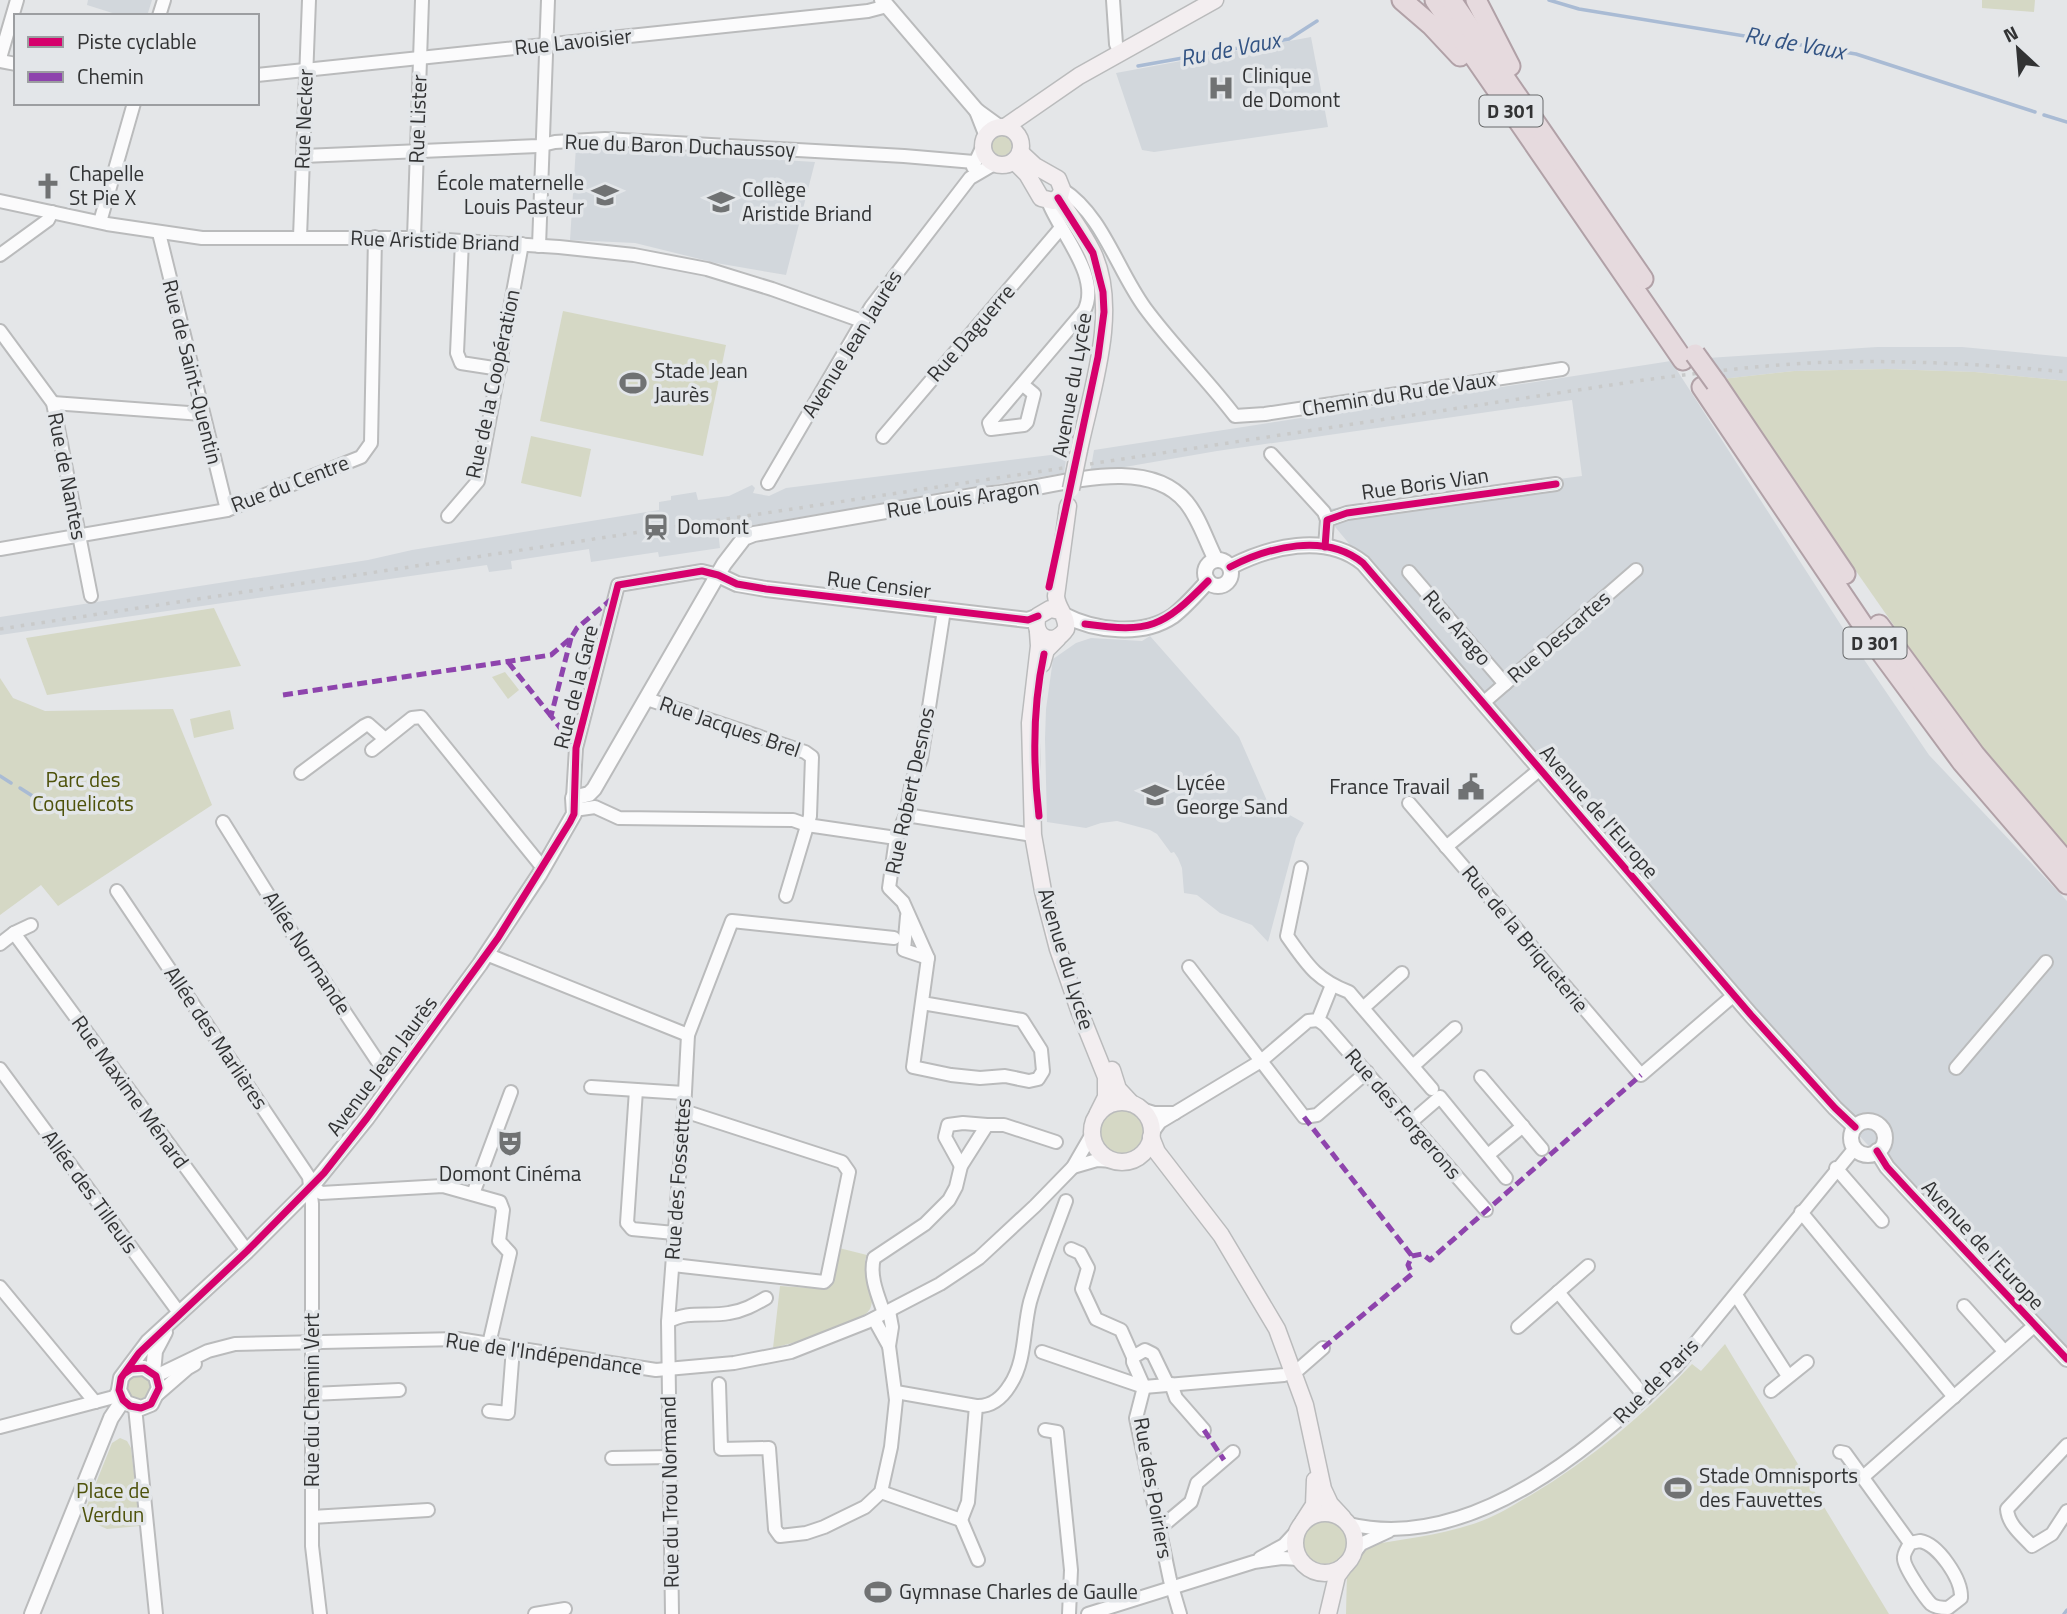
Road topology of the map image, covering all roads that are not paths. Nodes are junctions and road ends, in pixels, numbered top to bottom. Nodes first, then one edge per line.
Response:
1 (17, 0) edge
2 (309, 0) edge
3 (422, 0) edge
4 (548, 0) edge
5 (1113, 0) edge
6 (1215, 0) edge
7 (1402, 0) edge
8 (1435, 0) edge
9 (1451, 0) edge
10 (1476, 0) edge
11 (885, 3) edge
12 (547, 45) junction
13 (1120, 52) junction
14 (421, 58) junction
15 (0, 60) edge
16 (306, 70) junction
17 (259, 75) edge
18 (1040, 104) junction
19 (133, 105) edge
20 (989, 140) junction
21 (544, 145) junction
22 (1018, 150) junction
23 (416, 151) junction
24 (303, 156) junction
25 (993, 164) junction
26 (970, 178) junction
27 (1056, 196) junction
28 (0, 201) edge
29 (52, 212) junction
30 (1594, 219) junction
31 (100, 222) junction
32 (1060, 229) junction
33 (159, 233) junction
34 (300, 237) junction
35 (375, 237) junction
36 (415, 238) junction
37 (463, 240) junction
38 (522, 244) junction
39 (540, 246) junction
40 (0, 255) edge
41 (863, 321) junction
42 (0, 331) edge
43 (500, 369) junction
44 (1562, 369) dead end
45 (1022, 383) dead end
46 (1709, 385) junction
47 (52, 403) junction
48 (202, 414) junction
49 (883, 437) dead end
50 (1271, 454) dead end
51 (768, 483) dead end
52 (1556, 484) dead end
53 (1068, 506) junction
54 (227, 510) junction
55 (448, 516) dead end
56 (1327, 520) junction
57 (754, 534) joint
58 (79, 537) junction
59 (1325, 547) junction
60 (0, 549) edge
61 (1216, 559) junction
62 (1230, 567) junction
63 (1636, 570) dead end
64 (1409, 572) dead end
65 (718, 575) junction
66 (1208, 582) junction
67 (91, 596) dead end
68 (944, 610) junction
69 (1062, 613) junction
70 (1039, 620) junction
71 (1085, 624) junction
72 (1061, 636) junction
73 (1505, 684) junction
74 (647, 699) junction
75 (1483, 703) junction
76 (385, 739) junction
77 (372, 750) dead end
78 (1539, 770) junction
79 (301, 773) dead end
80 (1409, 803) dead end
81 (574, 804) junction
82 (906, 815) junction
83 (223, 822) dead end
84 (807, 825) junction
85 (1032, 835) junction
86 (896, 838) junction
87 (1446, 847) junction
88 (2067, 863) edge
89 (543, 868) junction
90 (1301, 868) dead end
91 (2067, 884) edge
92 (117, 891) dead end
93 (786, 896) dead end
94 (908, 914) junction
95 (31, 925) dead end
96 (14, 933) junction
97 (894, 938) dead end
98 (0, 944) edge
99 (486, 954) junction
100 (928, 958) junction
101 (2046, 962) dead end
102 (1189, 967) dead end
103 (1402, 972) dead end
104 (1332, 985) junction
105 (1734, 995) junction
106 (922, 1003) junction
107 (1363, 1007) junction
108 (1318, 1020) junction
109 (1455, 1028) dead end
110 (688, 1035) junction
111 (1261, 1060) junction
112 (1413, 1066) junction
113 (1956, 1068) dead end
114 (0, 1069) edge
115 (1367, 1072) junction
116 (1482, 1077) dead end
117 (392, 1083) junction
118 (591, 1087) dead end
119 (1432, 1089) dead end
120 (636, 1090) junction
121 (511, 1092) dead end
122 (684, 1093) junction
123 (1136, 1106) junction
124 (684, 1111) junction
125 (1176, 1113) junction
126 (1098, 1114) junction
127 (1411, 1122) junction
128 (987, 1125) junction
129 (1523, 1126) junction
130 (1855, 1127) junction
131 (1092, 1134) junction
132 (1152, 1135) junction
133 (1056, 1142) dead end
134 (1855, 1148) junction
135 (1542, 1149) dead end
136 (1877, 1152) junction
137 (1488, 1155) junction
138 (1132, 1160) junction
139 (1114, 1161) junction
140 (961, 1166) junction
141 (1073, 1167) junction
142 (1836, 1168) junction
143 (1506, 1178) dead end
144 (1181, 1184) junction
145 (312, 1186) junction
146 (473, 1194) junction
147 (1066, 1200) dead end
148 (1486, 1210) dead end
149 (1801, 1212) junction
150 (1882, 1221) dead end
151 (674, 1233) junction
152 (1072, 1249) dead end
153 (247, 1251) junction
154 (673, 1265) junction
155 (1588, 1266) dead end
156 (0, 1287) edge
157 (1558, 1292) junction
158 (1736, 1295) junction
159 (766, 1298) dead end
160 (1964, 1307) dead end
161 (882, 1314) junction
162 (176, 1318) junction
163 (668, 1322) junction
164 (2035, 1325) junction
165 (1518, 1327) dead end
166 (311, 1342) junction
167 (247, 1344) junction
168 (489, 1344) junction
169 (513, 1348) junction
170 (1323, 1348) dead end
171 (2004, 1351) junction
172 (1042, 1352) dead end
173 (1133, 1357) junction
174 (2067, 1359) edge
175 (1807, 1362) dead end
176 (667, 1369) junction
177 (125, 1373) junction
178 (1291, 1373) junction
179 (154, 1375) junction
180 (1788, 1376) junction
181 (719, 1384) dead end
182 (1169, 1385) junction
183 (1144, 1387) junction
184 (399, 1390) dead end
185 (1771, 1391) dead end
186 (896, 1392) junction
187 (158, 1394) junction
188 (312, 1395) junction
189 (1954, 1396) junction
190 (1645, 1397) junction
191 (125, 1399) junction
192 (95, 1402) junction
193 (976, 1406) junction
194 (489, 1411) dead end
195 (0, 1427) edge
196 (1045, 1430) dead end
197 (1203, 1430) dead end
198 (2067, 1445) edge
199 (1233, 1452) dead end
200 (1840, 1452) dead end
201 (670, 1457) junction
202 (612, 1458) dead end
203 (1863, 1476) junction
204 (881, 1492) junction
205 (428, 1510) dead end
206 (2067, 1511) edge
207 (312, 1517) junction
208 (961, 1520) junction
209 (1346, 1521) junction
210 (1300, 1527) junction
211 (1160, 1528) junction
212 (1396, 1529) junction
213 (1910, 1543) junction
214 (1299, 1559) junction
215 (978, 1560) dead end
216 (1348, 1561) junction
217 (1254, 1562) junction
218 (1312, 1570) junction
219 (1172, 1589) junction
220 (565, 1609) dead end
221 (32, 1614) edge
222 (156, 1614) edge
223 (320, 1614) edge
224 (535, 1614) edge
225 (672, 1614) edge
226 (1069, 1614) edge
227 (1088, 1614) edge
228 (1180, 1614) edge
229 (1327, 1614) edge

1 - 15 street
2 - 16 street, Rue Necker
3 - 14 street, Rue Lister
4 - 12 street
5 - 13 street
6 - 13 main road
7 - 30 highway
8 - 30 highway, D 301
9 - 30 highway, D 301
10 - 30 highway
11 - 12 street, Rue Lavoisier
11 - 20 street
12 - 14 street, Rue Lavoisier
12 - 21 street
13 - 18 main road
14 - 16 street, Rue Lavoisier
14 - 23 street, Rue Lister
16 - 17 street, Rue Lavoisier
16 - 24 street, Rue Necker
18 - 20 main road
18 - 22 main road
19 - 31 street
20 - 21 street, Rue du Baron Duchaussoy
20 - 22 main road
20 - 25 main road
20 - 26 street, Avenue Jean Jaurès
21 - 23 street, Rue du Baron Duchaussoy
21 - 39 street
22 - 25 main road
22 - 27 main road, Avenue du Lycée
22 - 27 main road, Avenue du Lycée
23 - 24 street, Rue du Baron Duchaussoy
23 - 36 street, Rue Lister
24 - 34 street, Rue Necker
25 - 26 street, Avenue Jean Jaurès
26 - 41 street, Avenue Jean Jaurès
27 - 32 street
27 - 44 street, Chemin du Ru de Vaux
27 - 53 main road, Avenue du Lycée, bridge
28 - 29 street, Rue Aristide Briand
29 - 31 street, Rue Aristide Briand
29 - 40 street
30 - 46 highway, D 301
31 - 33 street, Rue Aristide Briand
32 - 45 street
32 - 49 street, Rue Daguerre
33 - 34 street, Rue Aristide Briand
33 - 48 street, Rue de Saint-Quentin
34 - 35 street, Rue Aristide Briand
35 - 36 street, Rue Aristide Briand
35 - 54 street, Rue du Centre
36 - 37 street, Rue Aristide Briand
37 - 38 street, Rue Aristide Briand
37 - 43 street
38 - 39 street, Rue Aristide Briand
38 - 43 street, Rue de la Coopération
39 - 41 street, Rue Aristide Briand
41 - 51 street, Avenue Jean Jaurès
42 - 47 street, Rue de Nantes
43 - 55 street, Rue de la Coopération
46 - 88 highway, D 301
46 - 91 highway, D 301
47 - 48 street
47 - 58 street, Rue de Nantes
48 - 54 street, Rue de Saint-Quentin
50 - 56 street
52 - 56 street, Rue Boris Vian
53 - 69 main road, Avenue du Lycée
53 - 70 main road, Avenue du Lycée
54 - 58 street, Rue du Centre
56 - 59 street
57 - 61 street, Rue Louis Aragon
57 - 65 street, Avenue Jean Jaurès
58 - 60 street, Rue du Centre
58 - 67 street, Rue de Nantes
59 - 62 street, Avenue de l'Europe
59 - 75 street, Avenue de l'Europe
61 - 62 street
61 - 66 street
62 - 66 street
63 - 73 street, Rue Descartes
64 - 73 street, Rue Arago
65 - 68 street, Rue Censier
65 - 74 street, Avenue Jean Jaurès
65 - 81 street, Rue de la Gare
66 - 71 street
68 - 70 street, Rue Censier
68 - 82 street, Rue Robert Desnos
69 - 70 main road
69 - 71 street
69 - 72 main road
70 - 72 main road
70 - 85 main road, Avenue du Lycée
71 - 72 street
72 - 123 main road, Avenue du Lycée
73 - 75 street, Rue Descartes
74 - 81 street, Avenue Jean Jaurès
74 - 84 street, Rue Jacques Brel
75 - 78 street, Avenue de l'Europe
76 - 77 street
76 - 79 street
76 - 89 street
78 - 87 street
78 - 105 street, Avenue de l'Europe
80 - 87 street, Rue de la Briqueterie
81 - 84 street
81 - 89 street, Avenue Jean Jaurès
82 - 85 street
82 - 86 street, Rue Robert Desnos
83 - 117 street, Allée Normande
84 - 86 street
84 - 93 street
85 - 126 main road, Avenue du Lycée
86 - 94 street, Rue Robert Desnos
87 - 105 street, Rue de la Briqueterie
89 - 99 street, Avenue Jean Jaurès
90 - 104 street
92 - 145 street, Allée des Marlières
94 - 100 street, Rue Robert Desnos
94 - 100 street
95 - 96 street
96 - 98 street
96 - 153 street, Rue Maxime Ménard
97 - 110 street, Rue des Fossettes
99 - 110 street
99 - 117 street, Avenue Jean Jaurès
100 - 106 street
101 - 113 street
102 - 111 street
103 - 107 street
104 - 107 street
104 - 108 street
105 - 130 street, Avenue de l'Europe
106 - 106 street
107 - 112 street
108 - 111 street
108 - 115 street, Rue des Forgerons
109 - 112 street
110 - 122 street, Rue des Fossettes
111 - 115 street
111 - 125 street
112 - 119 street
114 - 162 street, Allée des Tilleuls
115 - 127 street, Rue des Forgerons
116 - 129 street
117 - 145 street, Avenue Jean Jaurès
118 - 120 street
120 - 122 street
120 - 151 street
121 - 146 street
122 - 124 street, Rue des Fossettes
123 - 125 street
123 - 126 main road
123 - 132 main road
124 - 151 street, Rue des Fossettes
124 - 154 street
125 - 132 street
126 - 131 main road
127 - 137 street
127 - 148 street, Rue des Forgerons
128 - 133 street
128 - 140 street
128 - 140 street
129 - 135 street
129 - 137 street
130 - 134 street
130 - 136 street
131 - 139 main road
131 - 141 street, Rue de l'Indépendance
132 - 138 main road
132 - 144 main road
134 - 136 street
134 - 142 street, Rue de Paris
136 - 164 street, Avenue de l'Europe
137 - 143 street
138 - 139 main road
138 - 144 main road
139 - 141 street
140 - 161 street
141 - 161 street, Rue de l'Indépendance
142 - 149 street, Rue de Paris
142 - 150 street
144 - 178 main road
145 - 146 street
145 - 153 street, Avenue Jean Jaurès
145 - 166 street, Rue du Chemin Vert
146 - 168 street
147 - 193 street
149 - 158 street, Rue de Paris
149 - 189 street
151 - 154 street, Rue des Fossettes
152 - 173 street
153 - 162 street, Avenue Jean Jaurès
154 - 163 street, Rue des Fossettes
155 - 157 street
156 - 192 street
157 - 165 street
157 - 190 street
158 - 180 street
158 - 190 street, Rue de Paris
159 - 163 street
160 - 171 street
161 - 176 street, Rue de l'Indépendance
161 - 186 street
162 - 177 street, Avenue Jean Jaurès
162 - 179 street, Avenue Jean Jaurès
163 - 176 street, Rue des Fossettes
164 - 171 street
164 - 174 street, Avenue de l'Europe
166 - 167 street, Rue de l'Indépendance
166 - 168 street, Rue de l'Indépendance
166 - 188 street, Rue du Chemin Vert
167 - 179 street, Rue de l'Indépendance
167 - 187 street, Rue de l'Indépendance
168 - 169 street, Rue de l'Indépendance
169 - 176 street, Rue de l'Indépendance
169 - 194 street
170 - 178 street
171 - 189 street
172 - 183 street, Rue des Poiriers
173 - 182 street
173 - 183 street
175 - 180 street
176 - 201 street, Rue du Trou Normand
177 - 179 street
177 - 191 street
178 - 182 street, Rue des Poiriers
178 - 209 main road
178 - 210 main road
179 - 187 street
180 - 185 street
181 - 204 street
182 - 183 street, Rue des Poiriers
182 - 197 street
183 - 211 street, Rue des Poiriers
184 - 188 street
186 - 193 street
186 - 204 street
187 - 191 street
188 - 207 street, Rue du Chemin Vert
189 - 203 street
190 - 212 street, Rue de Paris
191 - 192 street
191 - 221 street
191 - 222 street
192 - 195 street
193 - 208 street
196 - 226 street
198 - 206 street
199 - 211 street
200 - 203 street
201 - 202 street
201 - 225 street, Rue du Trou Normand
203 - 213 street
204 - 208 street
205 - 207 street
207 - 223 street, Rue du Chemin Vert
208 - 215 street
209 - 210 main road
209 - 212 street, Rue de Paris
209 - 216 main road
210 - 214 main road
210 - 217 street
211 - 219 street, Rue des Poiriers
212 - 216 street, Rue de Paris
213 - 213 street
214 - 217 street
214 - 218 main road
216 - 218 main road
216 - 229 main road
217 - 219 street
218 - 229 main road
219 - 227 street
219 - 228 street, Rue des Poiriers
220 - 224 street

